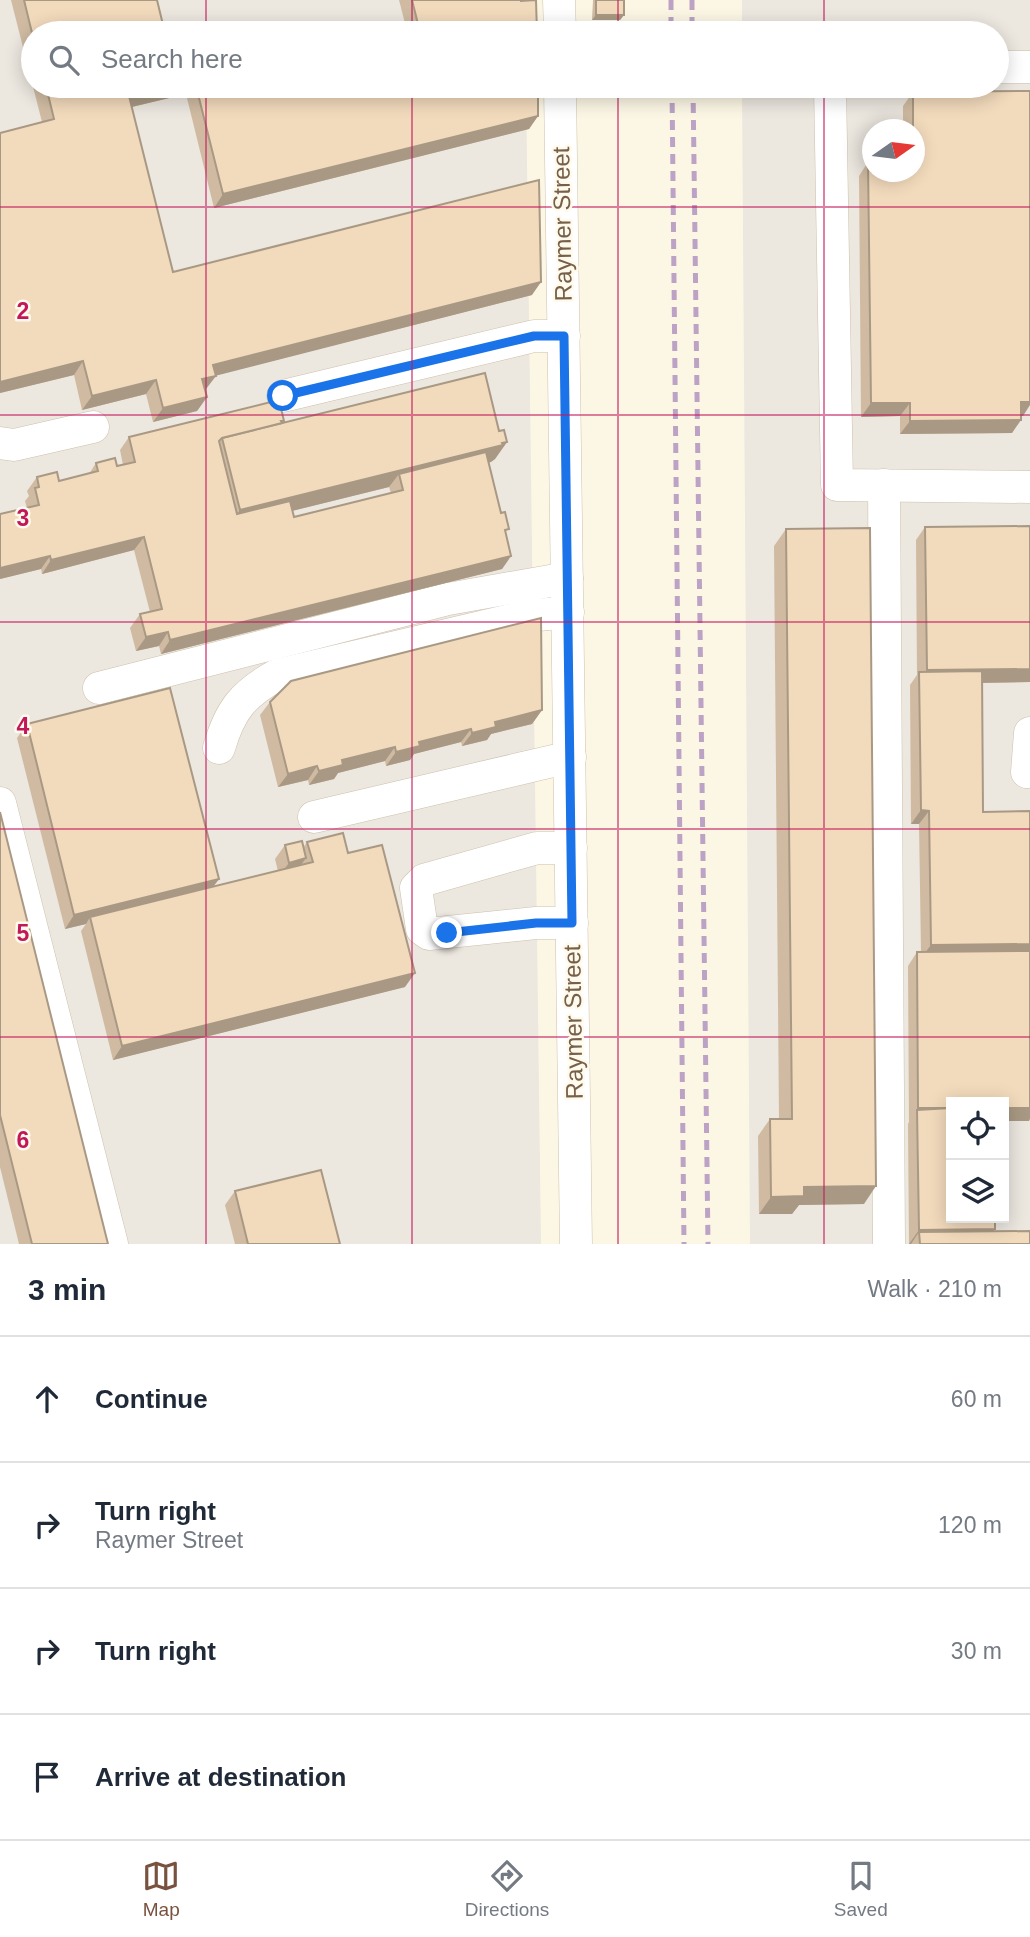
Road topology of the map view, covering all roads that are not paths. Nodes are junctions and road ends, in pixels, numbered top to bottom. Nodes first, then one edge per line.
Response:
1 (559, 0) edge
2 (560, 21) edge
3 (1009, 67) edge
4 (1030, 67) edge
5 (561, 98) edge
6 (830, 98) edge
7 (564, 336) junction
8 (283, 396) dead end
9 (93, 427) dead end
10 (0, 443) edge
11 (884, 485) junction
12 (1030, 487) edge
13 (567, 578) junction
14 (568, 612) junction
15 (99, 688) dead end
16 (1030, 733) edge
17 (219, 748) dead end
18 (570, 757) junction
19 (1027, 772) dead end
20 (0, 803) edge
21 (314, 817) dead end
22 (571, 848) junction
23 (572, 923) junction
24 (113, 1244) edge
25 (576, 1244) edge
26 (889, 1244) edge

1 - 2 street
3 - 4 street
5 - 7 street, Raymer Street
6 - 11 street
7 - 8 street
7 - 13 street, Raymer Street
9 - 10 street
11 - 12 street
11 - 26 street
13 - 14 street, Raymer Street
13 - 15 street
14 - 17 street
14 - 18 street, Raymer Street
16 - 19 street
18 - 21 street
18 - 22 street, Raymer Street
20 - 24 street
22 - 23 street, Raymer Street
22 - 23 street
23 - 25 street, Raymer Street

